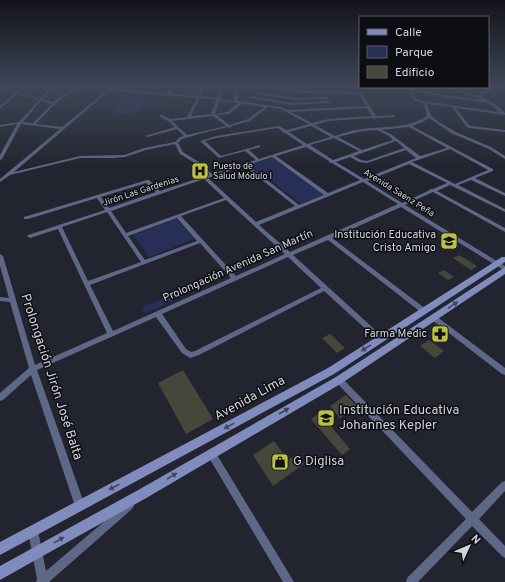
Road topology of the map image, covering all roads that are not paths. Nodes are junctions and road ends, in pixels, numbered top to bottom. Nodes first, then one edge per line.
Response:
1 (29, 113) edge
2 (43, 113) edge
3 (81, 113) edge
4 (191, 113) edge
5 (226, 113) edge
6 (258, 113) edge
7 (292, 113) edge
8 (372, 113) edge
9 (457, 113) edge
10 (213, 114) junction
11 (161, 116) dead end
12 (429, 116) joint
13 (189, 117) junction
14 (375, 118) junction
15 (393, 118) dead end
16 (169, 120) junction
17 (20, 123) junction
18 (398, 123) dead end
19 (34, 124) junction
20 (238, 124) junction
21 (312, 124) junction
22 (0, 126) edge
23 (230, 126) junction
24 (406, 126) junction
25 (64, 128) junction
26 (177, 128) junction
27 (376, 128) junction
28 (505, 131) edge
29 (247, 132) junction
30 (285, 132) junction
31 (147, 136) dead end
32 (187, 137) junction
33 (335, 137) junction
34 (396, 140) junction
35 (176, 143) junction
36 (259, 146) dead end
37 (306, 146) junction
38 (407, 148) junction
39 (450, 148) junction
40 (246, 150) junction
41 (361, 151) junction
42 (350, 155) junction
43 (273, 156) junction
44 (419, 158) junction
45 (505, 158) edge
46 (0, 159) edge
47 (258, 160) junction
48 (331, 162) junction
49 (409, 162) junction
50 (245, 165) junction
51 (9, 174) junction
52 (212, 176) junction
53 (205, 178) junction
54 (471, 178) junction
55 (0, 181) edge
56 (362, 181) junction
57 (452, 184) junction
58 (432, 190) junction
59 (159, 193) junction
60 (328, 195) junction
61 (505, 195) edge
62 (98, 196) junction
63 (227, 198) junction
64 (401, 205) junction
65 (299, 207) junction
66 (108, 210) junction
67 (505, 211) edge
68 (178, 216) junction
69 (26, 218) dead end
70 (256, 224) junction
71 (59, 226) junction
72 (505, 230) edge
73 (125, 234) junction
74 (30, 236) dead end
75 (328, 237) junction
76 (201, 241) junction
77 (289, 255) junction
78 (0, 256) edge
79 (144, 262) junction
80 (503, 266) edge
81 (235, 278) junction
82 (87, 284) junction
83 (325, 288) junction
84 (0, 300) edge
85 (12, 300) junction
86 (424, 311) junction
87 (157, 313) junction
88 (434, 318) junction
89 (111, 334) junction
90 (381, 339) junction
91 (34, 369) junction
92 (505, 372) edge
93 (339, 380) junction
94 (0, 398) edge
95 (211, 453) junction
96 (505, 485) edge
97 (144, 493) junction
98 (80, 506) junction
99 (472, 519) junction
100 (33, 531) junction
101 (0, 549) edge
102 (37, 552) junction
103 (505, 553) edge
104 (0, 573) edge
105 (42, 582) edge
106 (289, 582) edge
107 (410, 582) edge

1 - 17 street
2 - 19 street
3 - 25 street
4 - 13 street
5 - 10 street
6 - 20 street
7 - 21 street
8 - 14 street
9 - 28 street
10 - 13 street
10 - 23 street
11 - 16 street
12 - 24 street, Jirón Las Gardenias
12 - 45 street
13 - 16 street
14 - 15 street
14 - 21 street
16 - 26 street
17 - 19 street
17 - 22 street
17 - 46 street
18 - 24 street
19 - 25 street
20 - 23 street
20 - 29 street
21 - 30 street
21 - 33 street
23 - 32 street
24 - 27 street, Jirón Las Gardenias
24 - 39 street
25 - 51 street
26 - 31 street
26 - 32 street
27 - 33 street, Jirón Las Gardenias
27 - 34 street
29 - 30 street
29 - 40 street
30 - 37 street, Avenida Saenz Peña
32 - 35 street
33 - 37 street, Jirón Las Gardenias
33 - 41 street
34 - 38 street
34 - 41 street
35 - 51 street
35 - 52 street
36 - 40 street
37 - 43 street, Jirón Las Gardenias
37 - 48 street, Avenida Saenz Peña
38 - 42 street
38 - 44 street
39 - 44 street
39 - 54 street, Prolongación Avenida San Martín
40 - 47 street
41 - 42 street
42 - 48 street
43 - 47 street, Jirón Las Gardenias
43 - 60 street
44 - 49 street
47 - 50 street, Jirón Las Gardenias
48 - 56 street, Avenida Saenz Peña
49 - 56 street
49 - 57 street
50 - 52 street, Jirón Las Gardenias
50 - 65 street
51 - 55 street
52 - 53 street, Jirón Las Gardenias
53 - 59 street, Jirón Las Gardenias
53 - 63 street
54 - 57 street, Prolongación Avenida San Martín
54 - 61 street
56 - 60 street
56 - 64 street, Avenida Saenz Peña
57 - 58 street, Prolongación Avenida San Martín
57 - 67 street
58 - 64 street, Prolongación Avenida San Martín
58 - 72 street
59 - 62 street
59 - 66 street, Jirón Las Gardenias
60 - 65 street
62 - 66 street
62 - 69 street
63 - 68 street
63 - 70 street
64 - 75 street, Prolongación Avenida San Martín
64 - 80 street, Avenida Saenz Peña
65 - 70 street
66 - 71 street, Jirón Las Gardenias
66 - 73 street
68 - 73 street
68 - 76 street
70 - 77 street
71 - 74 street, Jirón Las Gardenias
71 - 82 street
73 - 79 street
75 - 77 street, Prolongación Avenida San Martín
75 - 86 street
76 - 79 street
76 - 81 street
77 - 81 street, Prolongación Avenida San Martín
77 - 83 street
78 - 85 street, Prolongación Jirón José Balta
79 - 82 street
80 - 86 main road, Avenida Lima
88 -> 80 main road
81 - 87 street, Prolongación Avenida San Martín
82 - 89 street
83 - 87 street
83 - 90 street
84 - 85 street
85 - 91 street, Prolongación Jirón José Balta
86 - 90 main road, Avenida Lima
87 - 89 street, Prolongación Avenida San Martín
88 - 92 street
88 - 93 main road
89 - 91 street, Prolongación Avenida San Martín
90 -> 98 main road, Avenida Lima
91 - 94 street, Prolongación Avenida San Martín
91 - 98 street, Prolongación Jirón José Balta
95 -> 93 main road
93 - 99 street
97 -> 95 main road
95 - 106 street
96 - 99 street
102 -> 97 main road
97 - 105 street
98 - 100 main road, Avenida Lima
99 - 103 street
99 - 107 street
100 - 101 main road, Avenida Lima
100 - 102 street
102 - 104 main road
102 - 105 street

